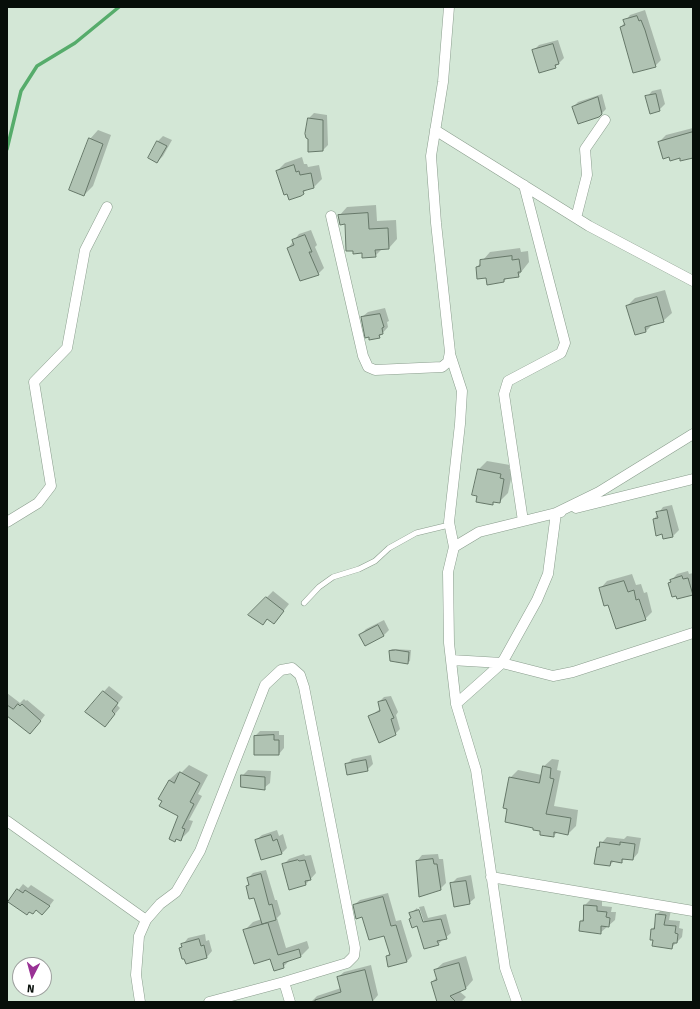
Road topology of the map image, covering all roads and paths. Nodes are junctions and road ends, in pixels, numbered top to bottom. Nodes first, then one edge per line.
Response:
1 (449, 7) edge
2 (605, 120) dead end
3 (435, 130) junction
4 (524, 185) junction
5 (106, 207) dead end
6 (331, 216) dead end
7 (576, 218) junction
8 (693, 281) edge
9 (450, 352) junction
10 (693, 434) edge
11 (693, 479) edge
12 (556, 513) junction
13 (523, 521) junction
14 (7, 522) edge
15 (449, 525) junction
16 (454, 547) junction
17 (304, 603) dead end
18 (693, 633) edge
19 (451, 660) junction
20 (502, 663) junction
21 (456, 704) junction
22 (7, 821) edge
23 (491, 877) junction
24 (693, 911) edge
25 (146, 920) junction
26 (284, 982) junction
27 (140, 1002) edge
28 (209, 1002) edge
29 (290, 1002) edge
30 (516, 1002) edge

1 - 3 street
2 - 7 street
3 - 4 street
3 - 9 street
4 - 7 street
4 - 13 street
5 - 14 street
6 - 9 street
7 - 8 street
9 - 15 street
10 - 12 street
11 - 12 street
12 - 13 street
12 - 20 street
13 - 16 street
15 - 16 street
15 - 17 lane
16 - 19 street
18 - 20 street
19 - 20 street
19 - 21 street
20 - 21 street
21 - 23 street
22 - 25 street
23 - 24 street
23 - 30 street
25 - 26 street
25 - 27 street
26 - 28 street
26 - 29 street

